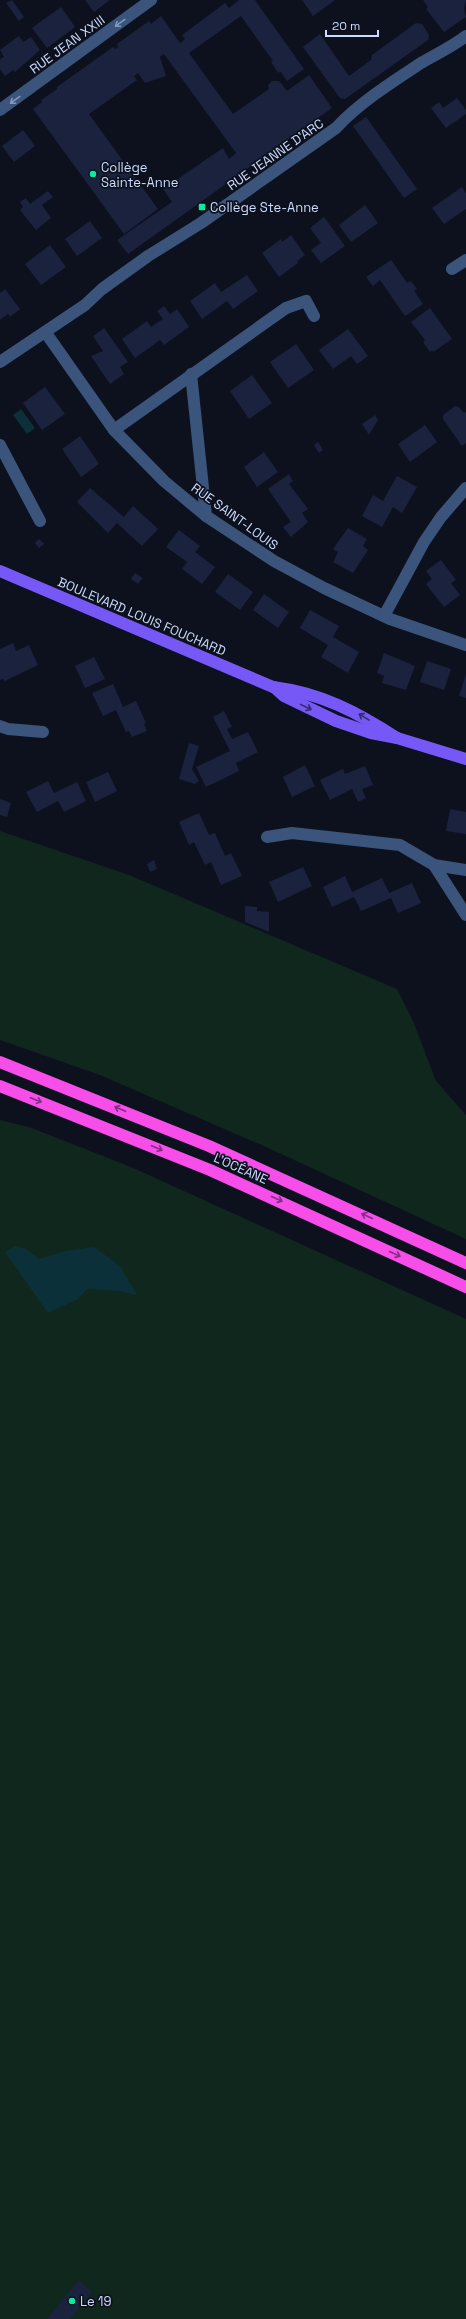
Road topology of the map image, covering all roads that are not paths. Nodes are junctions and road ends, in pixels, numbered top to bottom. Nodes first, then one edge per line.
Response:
1 (151, 0) edge
2 (466, 36) edge
3 (0, 110) edge
4 (466, 260) edge
5 (452, 269) dead end
6 (314, 316) dead end
7 (46, 333) junction
8 (0, 362) edge
9 (190, 374) junction
10 (114, 430) junction
11 (0, 445) edge
12 (466, 488) edge
13 (206, 516) junction
14 (40, 520) dead end
15 (0, 571) edge
16 (384, 616) junction
17 (466, 645) edge
18 (0, 726) edge
19 (43, 732) dead end
20 (466, 760) edge
21 (267, 837) dead end
22 (434, 865) junction
23 (466, 870) edge
24 (466, 915) edge
25 (0, 1062) edge
26 (0, 1086) edge
27 (466, 1263) edge
28 (466, 1287) edge

1 -> 3 street, RUE JEAN XXIII
2 - 7 street, RUE JEANNE D'ARC
4 - 5 street
6 - 9 street
7 - 8 street, RUE JEANNE D'ARC
7 - 10 street, RUE SAINT-LOUIS
9 - 10 street
9 - 13 street
10 - 13 street, RUE SAINT-LOUIS
11 - 14 street
12 - 16 street
13 - 16 street, RUE SAINT-LOUIS
15 - 20 main road, BOULEVARD LOUIS FOUCHARD
16 - 17 street, RUE SAINT-LOUIS
18 - 19 street
21 - 22 street
22 - 23 street
22 - 24 street
27 -> 25 highway, L’OCÉANE
26 -> 28 highway, L’OCÉANE

